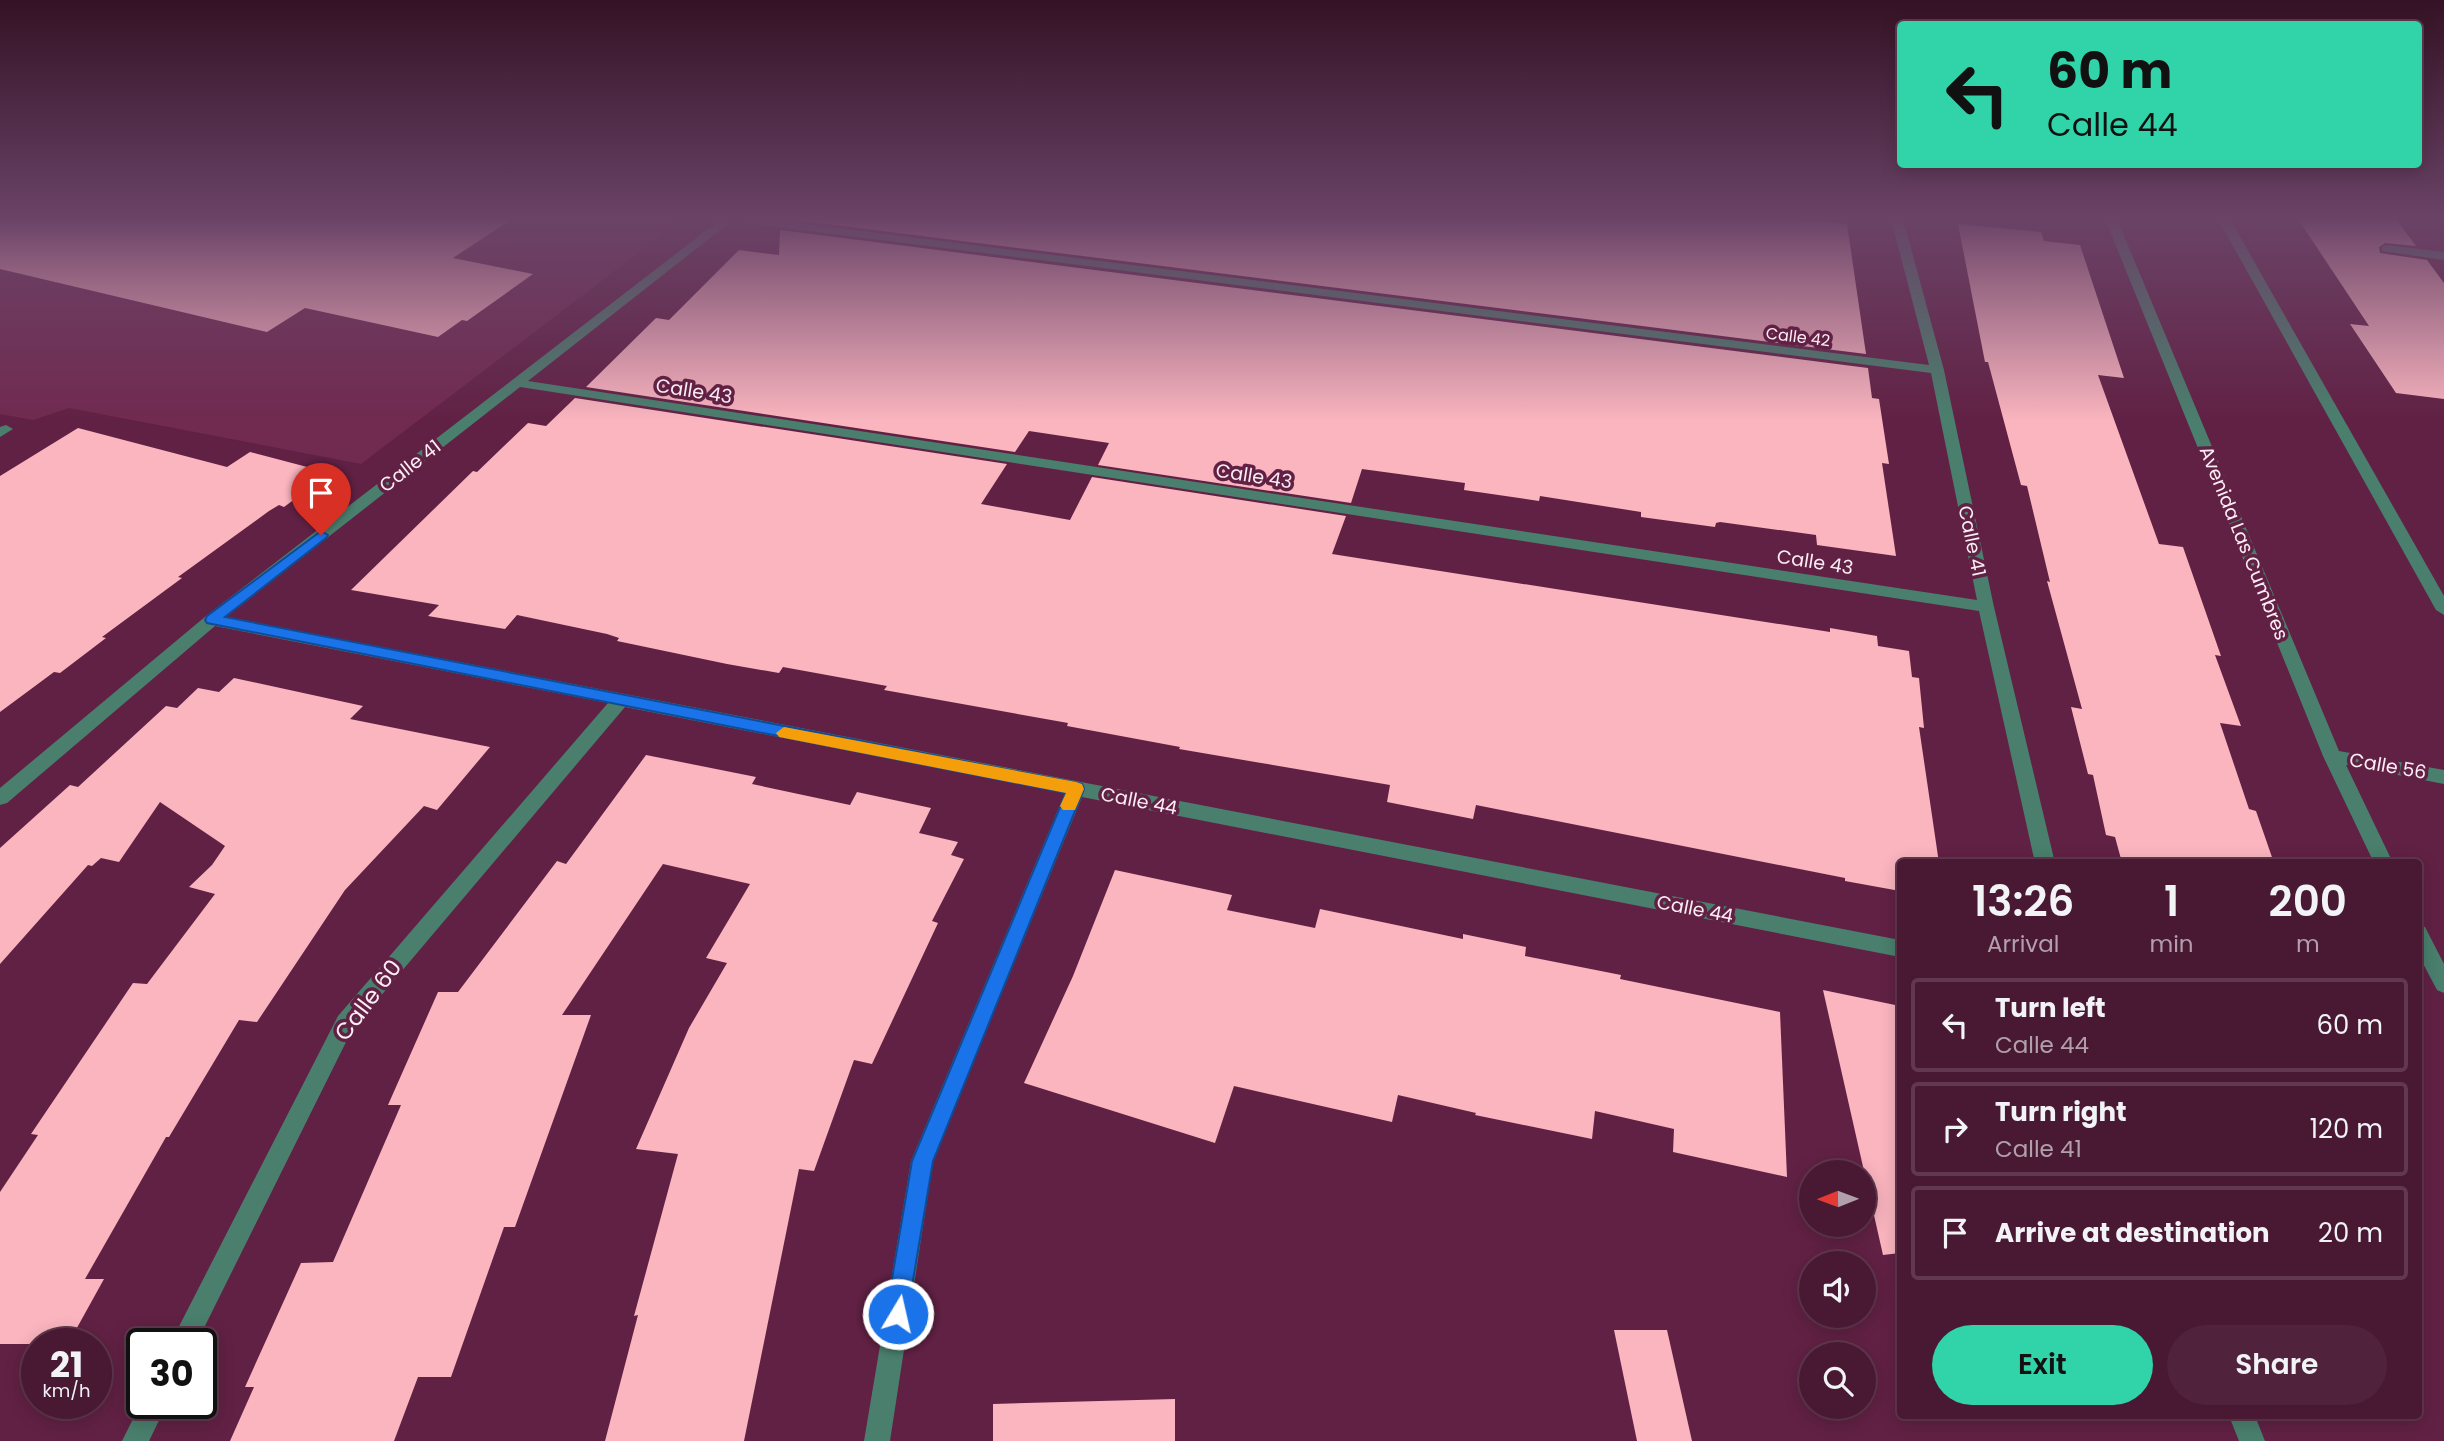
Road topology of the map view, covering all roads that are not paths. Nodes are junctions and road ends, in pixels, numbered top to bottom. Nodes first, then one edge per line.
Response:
1 (641, 286) edge
2 (1273, 286) edge
3 (1915, 286) edge
4 (2139, 286) edge
5 (2262, 286) edge
6 (1937, 370) junction
7 (517, 383) junction
8 (1986, 607) junction
9 (2444, 610) edge
10 (212, 620) junction
11 (620, 701) junction
12 (2332, 756) junction
13 (2444, 777) edge
14 (1076, 789) junction
15 (0, 798) edge
16 (2044, 859) edge
17 (2382, 859) edge
18 (2422, 941) edge
19 (1897, 948) edge
20 (2444, 984) edge
21 (191, 1328) edge
22 (146, 1419) edge
23 (2243, 1419) edge
24 (135, 1441) edge
25 (877, 1441) edge
26 (2252, 1441) edge

1 - 7 street, Calle 41
2 - 6 street, Calle 42
3 - 6 street, Calle 41
4 - 12 street, Avenida Las Cumbres
5 - 9 street
6 - 8 street, Calle 41
7 - 8 street, Calle 43
7 - 10 street, Calle 41
8 - 16 street, Calle 41
10 - 11 street, Calle 44
10 - 15 street, Calle 41
11 - 14 street, Calle 44
11 - 21 street, Calle 60
12 - 13 street, Calle 56
12 - 17 street, Avenida Las Cumbres
14 - 19 street, Calle 44
14 - 25 street
18 - 20 street
22 - 24 street
23 - 26 street

